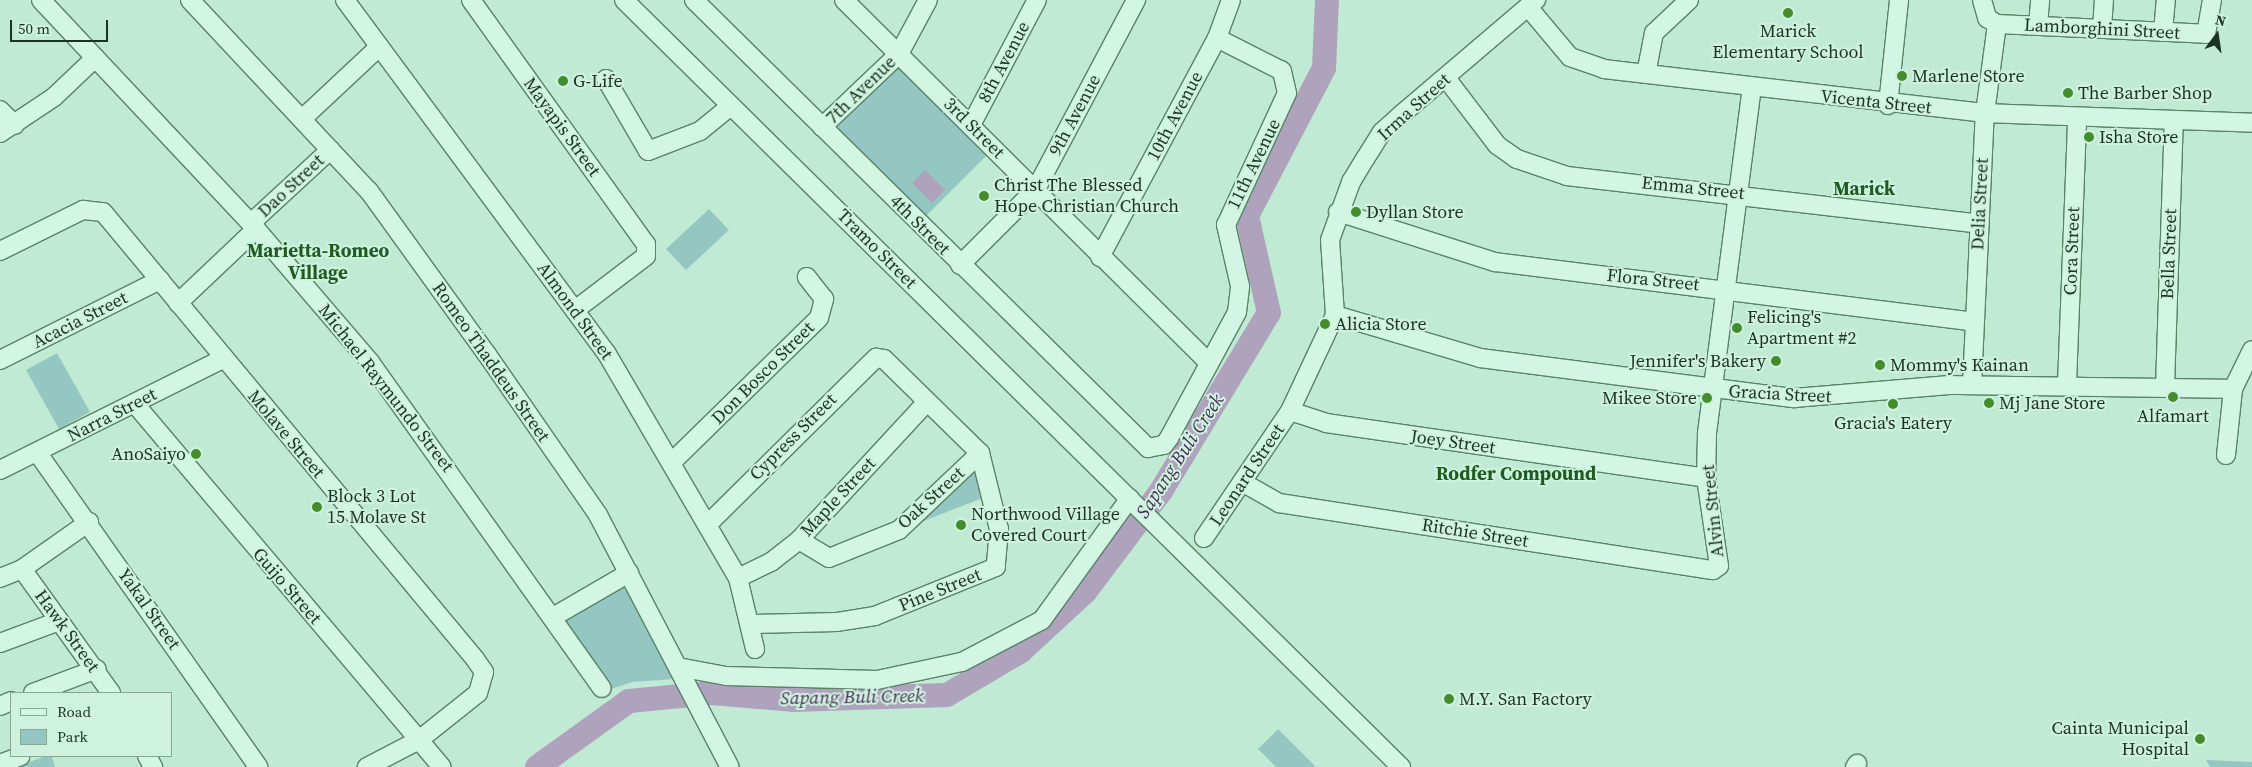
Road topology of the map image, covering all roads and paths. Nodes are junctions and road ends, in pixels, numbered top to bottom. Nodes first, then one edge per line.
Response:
1 (41, 0) edge
2 (190, 0) edge
3 (345, 0) edge
4 (471, 0) edge
5 (624, 0) edge
6 (844, 0) edge
7 (928, 0) edge
8 (1037, 0) edge
9 (1136, 0) edge
10 (1231, 0) edge
11 (1689, 0) edge
12 (1899, 0) edge
13 (1982, 0) edge
14 (2040, 0) edge
15 (2104, 0) edge
16 (2166, 0) edge
17 (2212, 0) edge
18 (702, 3) edge
19 (1532, 4) edge
20 (1997, 24) junction
21 (2038, 25) junction
22 (2102, 28) junction
23 (2163, 32) junction
24 (1217, 38) junction
25 (379, 47) junction
26 (899, 54) junction
27 (96, 58) junction
28 (1646, 74) junction
29 (606, 78) dead end
30 (1446, 78) junction
31 (1752, 88) junction
32 (1888, 105) junction
33 (731, 106) junction
34 (0, 110) edge
35 (1985, 113) junction
36 (2077, 118) junction
37 (302, 119) junction
38 (2174, 120) junction
39 (2252, 123) edge
40 (971, 125) junction
41 (822, 127) junction
42 (7, 129) edge
43 (330, 150) junction
44 (1036, 189) junction
45 (1741, 193) junction
46 (1338, 212) junction
47 (1979, 224) junction
48 (254, 226) junction
49 (0, 251) edge
50 (1100, 257) junction
51 (960, 265) junction
52 (807, 277) dead end
53 (160, 280) junction
54 (1726, 288) junction
55 (178, 303) junction
56 (575, 310) junction
57 (1335, 315) junction
58 (1974, 322) junction
59 (2252, 350) edge
60 (224, 359) junction
61 (0, 360) edge
62 (1209, 363) junction
63 (2067, 384) junction
64 (1972, 385) junction
65 (2165, 387) junction
66 (2233, 389) junction
67 (1714, 390) junction
68 (927, 402) junction
69 (135, 404) junction
70 (1290, 411) junction
71 (1148, 448) joint
72 (37, 452) junction
73 (980, 453) junction
74 (2226, 455) dead end
75 (674, 461) junction
76 (0, 470) edge
77 (1706, 478) junction
78 (1242, 482) junction
79 (1134, 503) junction
80 (89, 522) junction
81 (707, 525) junction
82 (1204, 538) dead end
83 (799, 540) junction
84 (22, 569) junction
85 (1713, 570) joint
86 (629, 573) junction
87 (0, 578) edge
88 (738, 578) junction
89 (553, 616) junction
90 (59, 621) junction
91 (752, 624) junction
92 (0, 643) edge
93 (755, 649) dead end
94 (97, 669) junction
95 (681, 673) junction
96 (602, 688) dead end
97 (36, 692) edge
98 (110, 692) edge
99 (419, 740) junction
100 (18, 757) edge
101 (0, 764) edge
102 (258, 767) edge
103 (367, 767) edge
104 (442, 767) edge
105 (730, 767) edge
106 (1400, 767) edge

1 - 27 street, Michael Raymundo Street
2 - 37 street, Romeo Thaddeus Street
3 - 25 street, Almond Street
4 - 56 street, Mayapis Street
5 - 33 street, Tramo Street
6 - 26 street, 3rd Street
7 - 26 street, 7th Avenue
8 - 40 street, 8th Avenue
9 - 44 street, 9th Avenue
10 - 24 street, 10th Avenue
11 - 28 street
12 - 32 street
13 - 20 street
14 - 21 street
15 - 22 street
16 - 23 street
17 - 23 street, Lamborghini Street
18 - 41 street, 4th Street
19 - 28 street, Vicenta Street
19 - 30 street, Irma Street
20 - 21 street, Lamborghini Street
20 - 35 street, Delia Street
21 - 22 street, Lamborghini Street
22 - 23 street, Lamborghini Street
24 - 50 street, 10th Avenue
24 - 62 street, 11th Avenue
25 - 37 street
25 - 56 street, Almond Street
26 - 40 street, 3rd Street
26 - 41 street, 7th Avenue
27 - 42 street
27 - 48 street, Michael Raymundo Street
28 - 31 street, Vicenta Street
29 - 33 street
30 - 45 street, Emma Street
30 - 46 street, Irma Street
31 - 32 street, Vicenta Street
31 - 45 street, Alvin Street
32 - 35 street, Vicenta Street
33 - 79 street, Tramo Street
34 - 42 street
35 - 36 street, Vicenta Street
35 - 47 street, Delia Street
36 - 38 street, Vicenta Street
36 - 63 street, Cora Street
37 - 43 street, Romeo Thaddeus Street
38 - 39 street, Vicenta Street
38 - 65 street, Bella Street
40 - 44 street, 3rd Street
41 - 51 street, 4th Street
43 - 48 street, Dao Street
43 - 86 street, Romeo Thaddeus Street
44 - 50 street, 3rd Street
44 - 51 street, 9th Avenue
45 - 47 street, Emma Street
45 - 54 street, Alvin Street
46 - 54 street, Flora Street
46 - 57 street, Irma Street
47 - 58 street, Delia Street
48 - 55 street, Dao Street
48 - 89 street, Michael Raymundo Street
49 - 53 street, Molave Street
50 - 62 street, 3rd Street
51 - 71 street, 4th Street
52 - 75 street, Don Bosco Street
53 - 55 street, Molave Street
53 - 61 street, Acacia Street
54 - 58 street, Flora Street
54 - 67 street, Alvin Street
55 - 60 street, Molave Street
56 - 75 street, Almond Street
57 - 67 street, Gracia Street
57 - 70 street, Irma Street
58 - 64 street, Delia Street
59 - 66 street
60 - 69 street, Narra Street
60 - 99 street, Molave Street
62 - 71 street, 11th Avenue
63 - 64 street, Gracia Street
63 - 65 street, Gracia Street
64 - 67 street, Gracia Street
65 - 66 street, Gracia Street
66 - 74 street
67 - 77 street, Alvin Street
68 - 73 street
68 - 81 street, Cypress Street
68 - 83 street, Maple Street
69 - 72 street, Narra Street
69 - 99 street, Guijo Street
70 - 77 street, Joey Street
70 - 78 street, Leonard Street
72 - 76 street, Narra Street
72 - 80 street, Yakal Street
73 - 83 street, Oak Street
73 - 91 street, Pine Street
75 - 81 street, Almond Street
77 - 85 street, Alvin Street
78 - 82 street, Leonard Street
78 - 85 street, Ritchie Street
79 - 95 street
79 - 106 street, Tramo Street
80 - 84 street
80 - 102 street, Yakal Street
81 - 88 street, Almond Street
83 - 88 street, Maple Street
84 - 87 street
84 - 90 street, Hawk Street
86 - 89 street
86 - 95 street, Romeo Thaddeus Street
88 - 91 street, Almond Street
89 - 96 street, Michael Raymundo Street
90 - 92 street
90 - 94 street, Hawk Street
91 - 93 street, Almond Street
94 - 97 street
94 - 98 street, Hawk Street
95 - 105 street, Romeo Thaddeus Street
99 - 103 street
99 - 104 street, Guijo Street
100 - 101 street

